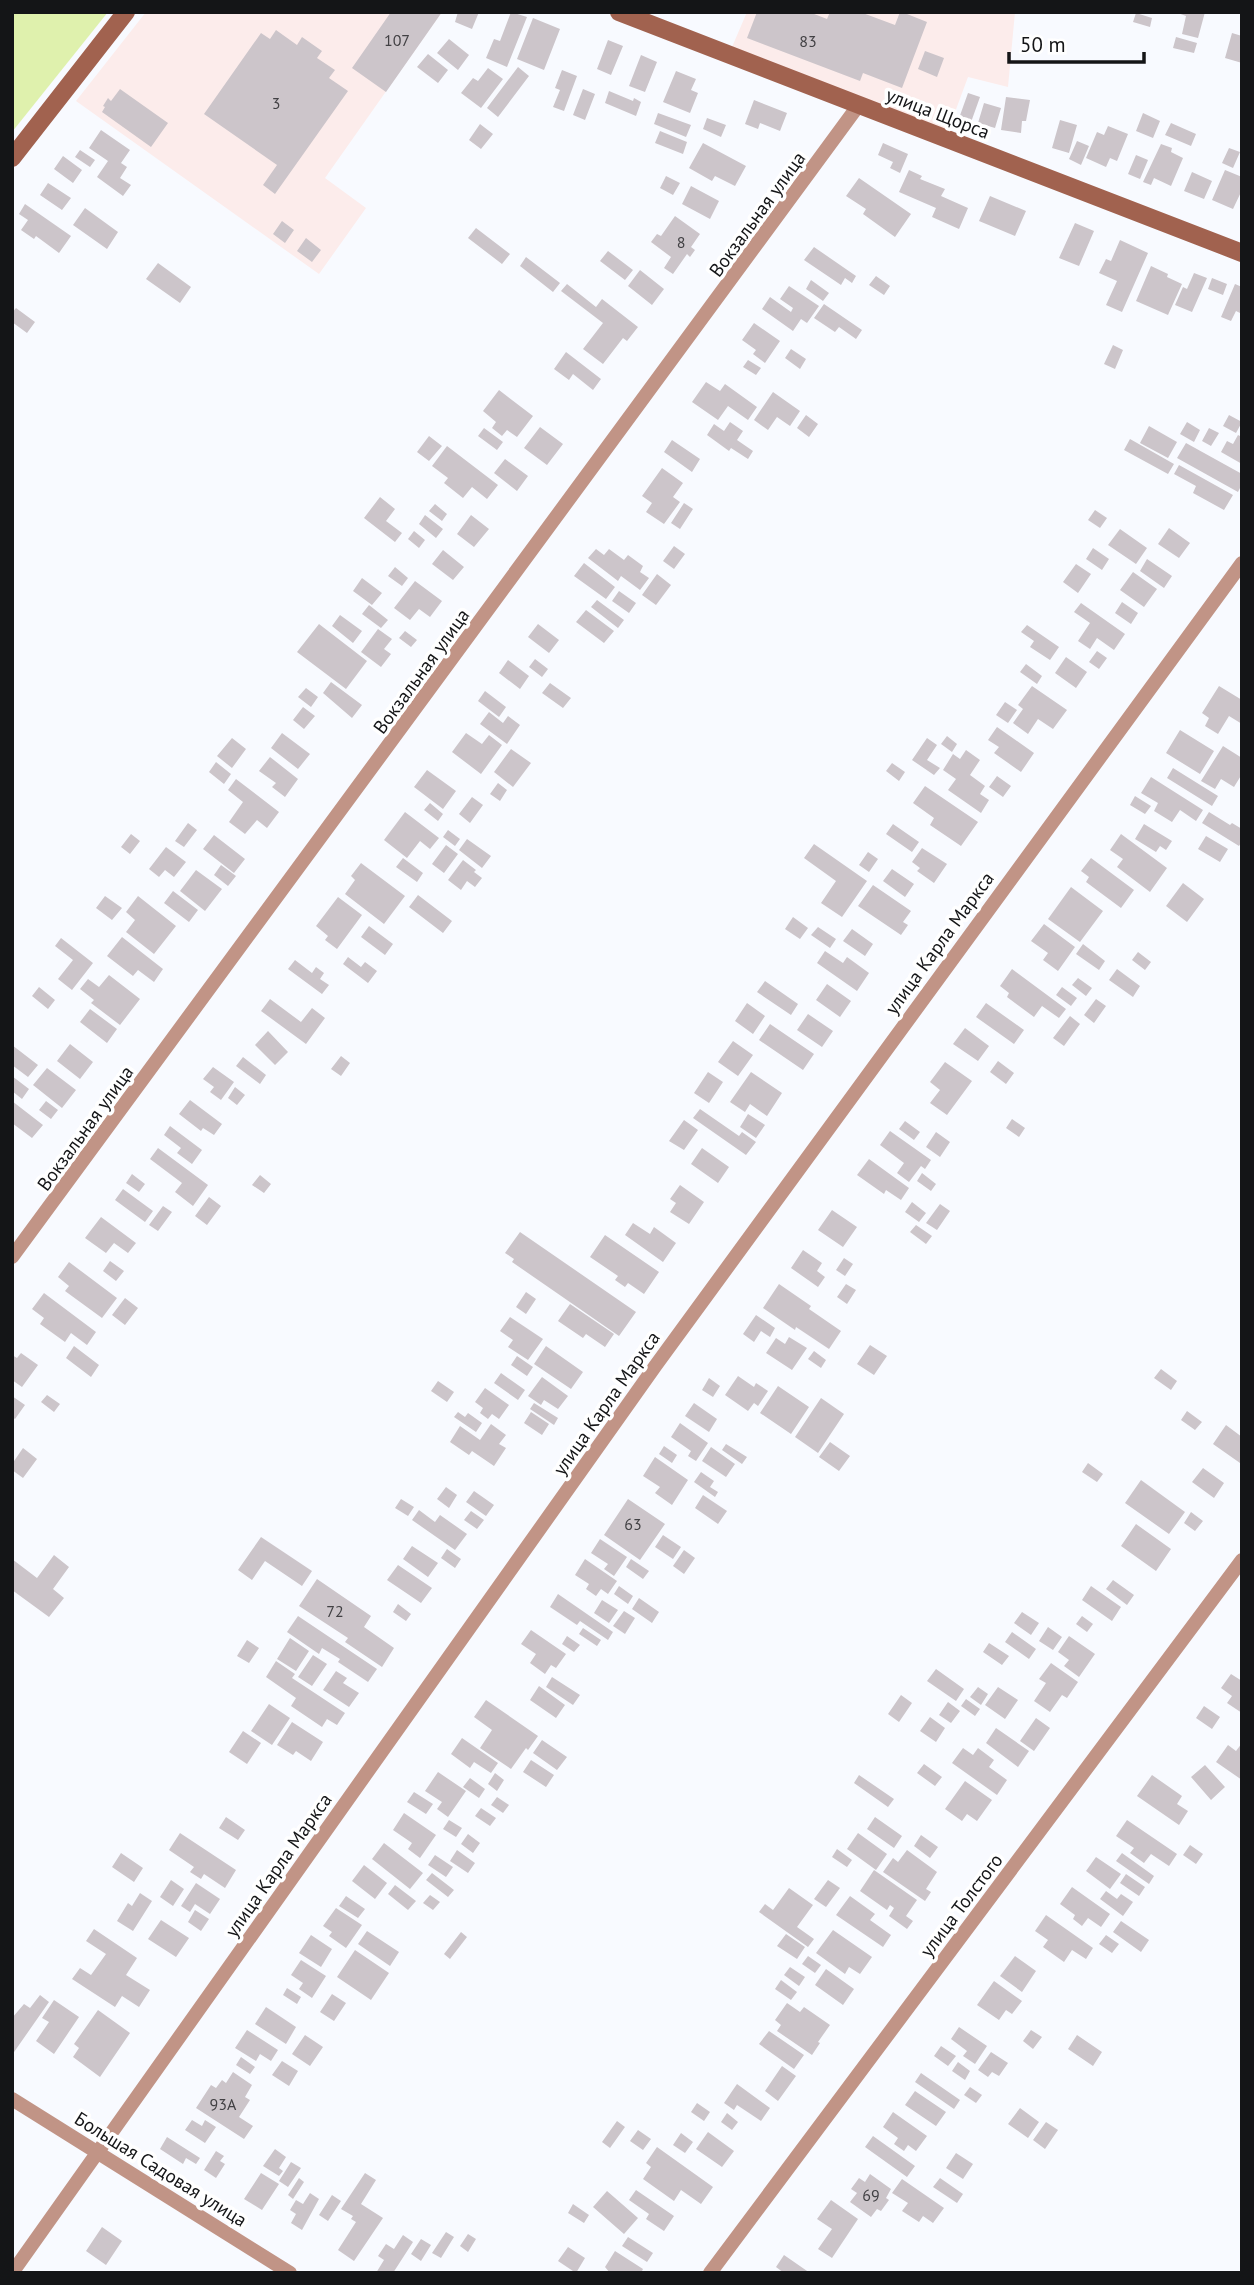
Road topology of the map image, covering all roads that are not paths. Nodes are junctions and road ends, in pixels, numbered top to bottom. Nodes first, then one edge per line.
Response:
1 (126, 12) edge
2 (619, 12) edge
3 (858, 106) junction
4 (12, 158) edge
5 (1242, 253) edge
6 (1242, 563) edge
7 (12, 1257) edge
8 (1242, 1562) edge
9 (12, 2099) edge
10 (99, 2153) junction
11 (12, 2273) edge
12 (290, 2273) edge
13 (710, 2273) edge
14 (716, 2273) edge

1 - 4 main road
2 - 3 main road, улица Щорса
3 - 5 main road, улица Щорса
3 - 7 street, Вокзальная улица
6 - 10 street, улица Карла Маркса
8 - 13 street, улица Толстого
8 - 14 street, улица Толстого
9 - 10 street, Большая Садовая улица
10 - 11 street, улица Карла Маркса
10 - 12 street, Большая Садовая улица

